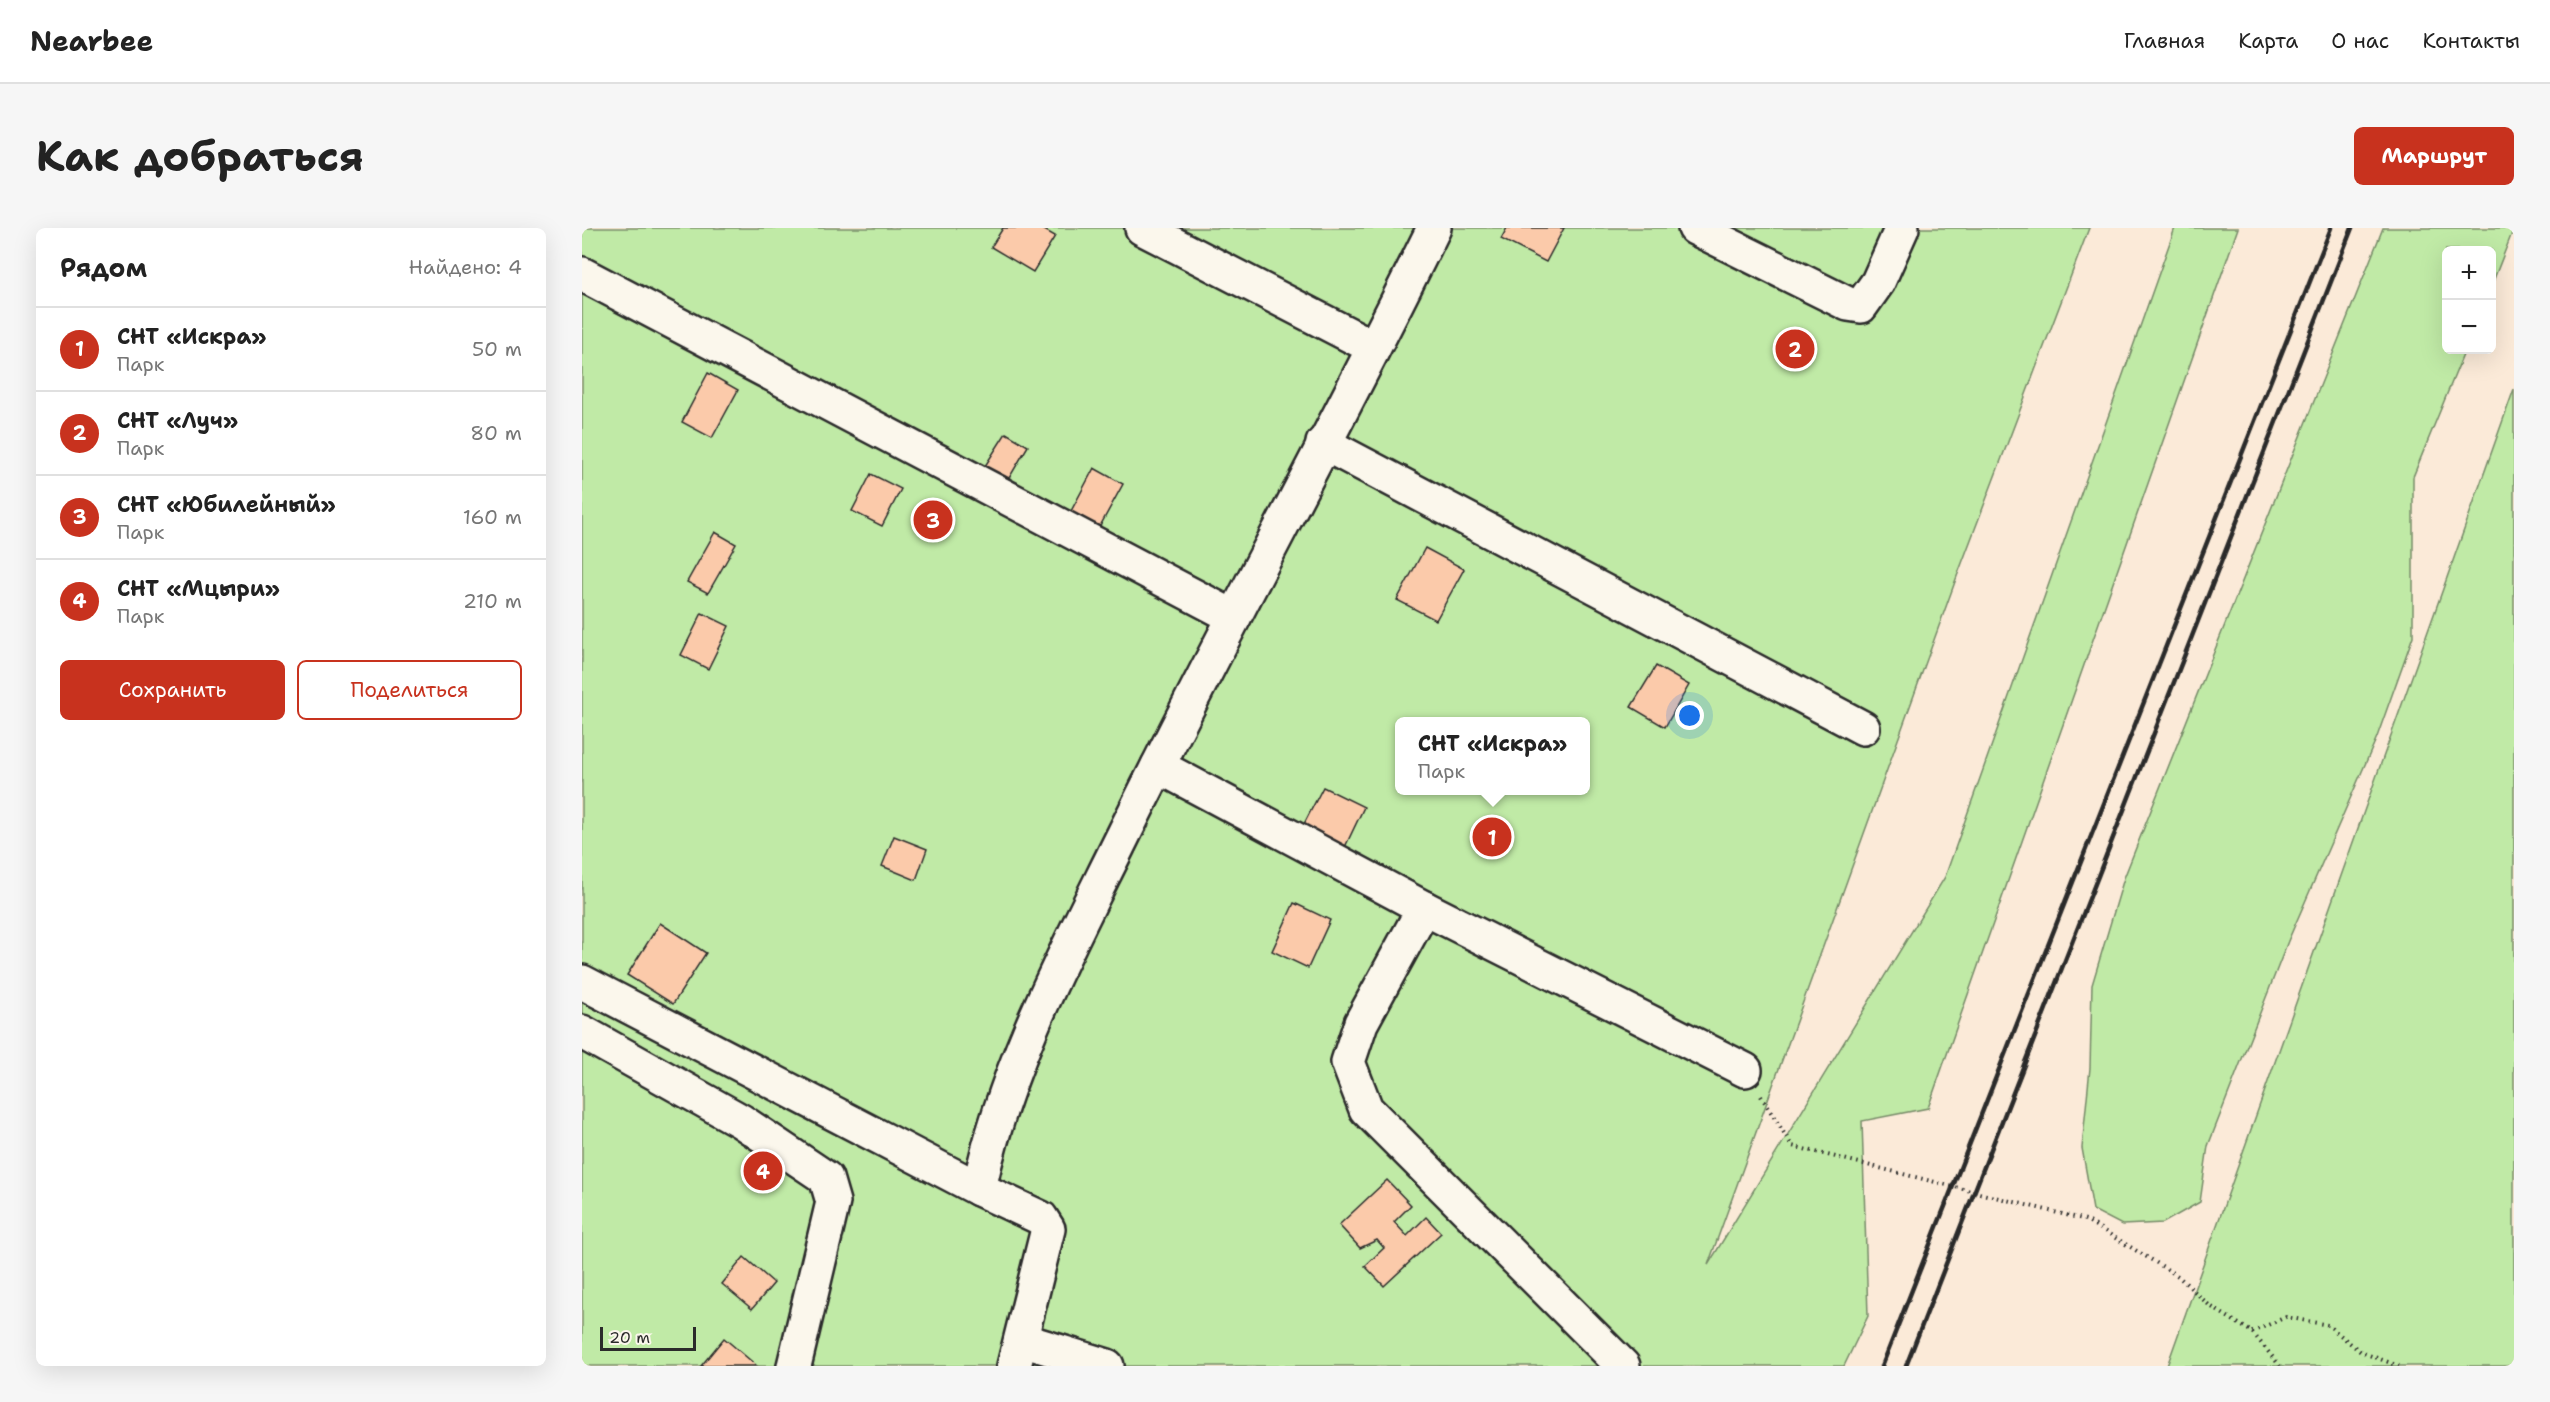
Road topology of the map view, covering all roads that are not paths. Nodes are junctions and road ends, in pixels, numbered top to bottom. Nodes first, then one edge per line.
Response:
1 (1142, 228) edge
2 (1434, 228) edge
3 (1695, 228) edge
4 (1902, 228) edge
5 (582, 274) edge
6 (1373, 347) junction
7 (1323, 444) junction
8 (1234, 617) junction
9 (1863, 728) dead end
10 (1158, 766) junction
11 (1424, 908) junction
12 (582, 982) edge
13 (582, 1032) edge
14 (1745, 1070) road end
15 (979, 1189) junction
16 (1018, 1353) edge
17 (794, 1366) edge
18 (1107, 1366) edge
19 (1623, 1366) edge

1 - 6 street
2 - 6 street
3 - 4 street
5 - 8 street
6 - 7 street
7 - 8 street
7 - 9 street
8 - 10 street
10 - 11 street
10 - 15 street
11 - 14 street
11 - 19 street
12 - 15 street
13 - 17 street
15 - 16 street
16 - 18 street

